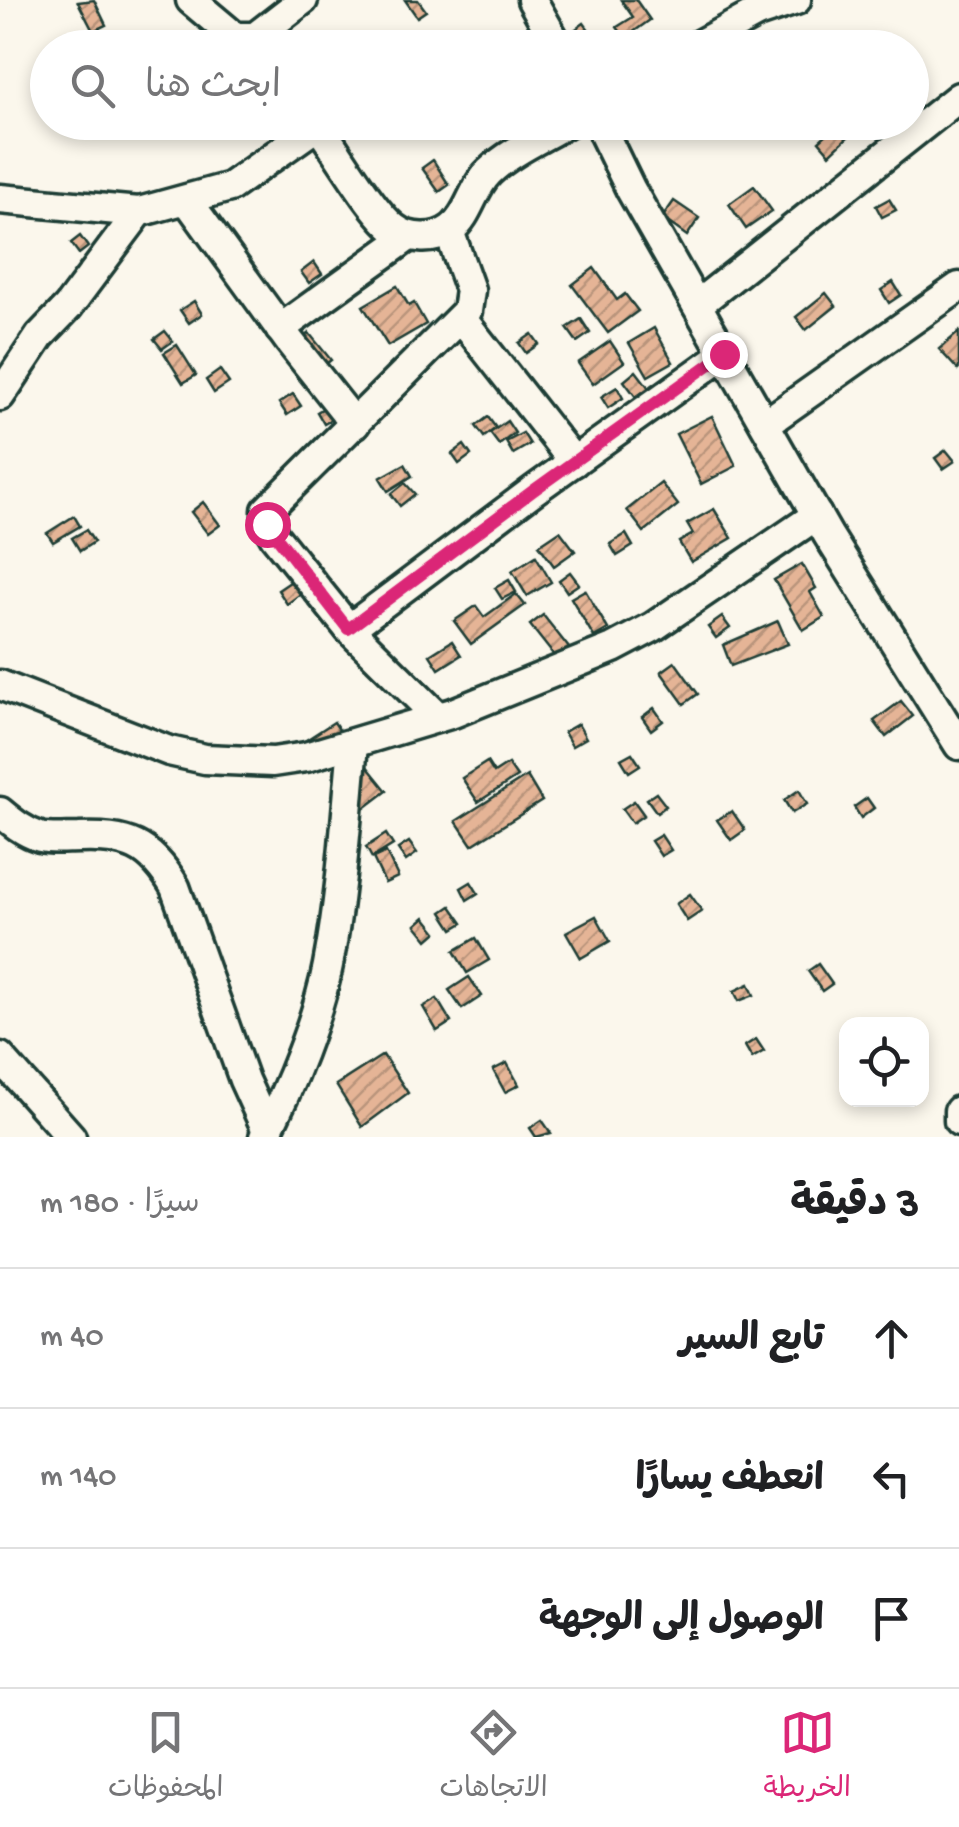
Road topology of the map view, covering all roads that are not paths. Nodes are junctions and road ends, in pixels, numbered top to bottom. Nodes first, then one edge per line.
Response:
1 (191, 0) edge
2 (302, 0) edge
3 (532, 0) edge
4 (796, 0) edge
5 (224, 30) edge
6 (271, 30) edge
7 (549, 30) edge
8 (726, 30) edge
9 (959, 96) edge
10 (929, 120) edge
11 (295, 140) edge
12 (328, 140) edge
13 (540, 140) edge
14 (607, 140) edge
15 (904, 140) edge
16 (0, 199) edge
17 (187, 200) junction
18 (139, 212) junction
19 (449, 231) junction
20 (409, 236) junction
21 (959, 287) edge
22 (697, 306) junction
23 (461, 318) junction
24 (280, 329) junction
25 (724, 354) junction
26 (0, 396) edge
27 (355, 424) junction
28 (765, 424) junction
29 (574, 462) junction
30 (816, 515) junction
31 (348, 629) junction
32 (0, 685) edge
33 (438, 717) junction
34 (354, 744) junction
35 (959, 745) edge
36 (0, 812) edge
37 (0, 1057) edge
38 (959, 1112) edge
39 (959, 1121) edge
40 (65, 1135) edge
41 (267, 1135) edge

1 - 5 street
2 - 6 street
3 - 7 street
4 - 8 street
9 - 10 street
11 - 17 street
12 - 20 street
13 - 19 street
14 - 22 street
15 - 22 street
16 - 18 street
17 - 18 street
17 - 24 street
18 - 26 street
19 - 20 street
19 - 23 street
20 - 24 street
21 - 28 street
22 - 25 street
23 - 27 street
23 - 29 street
24 - 27 street
25 - 28 street
25 - 29 street
27 - 31 street
28 - 30 street
29 - 31 street
30 - 33 street
30 - 35 street
31 - 33 street
32 - 34 street
33 - 34 street
34 - 41 street
36 - 41 street
37 - 40 street
38 - 39 street

